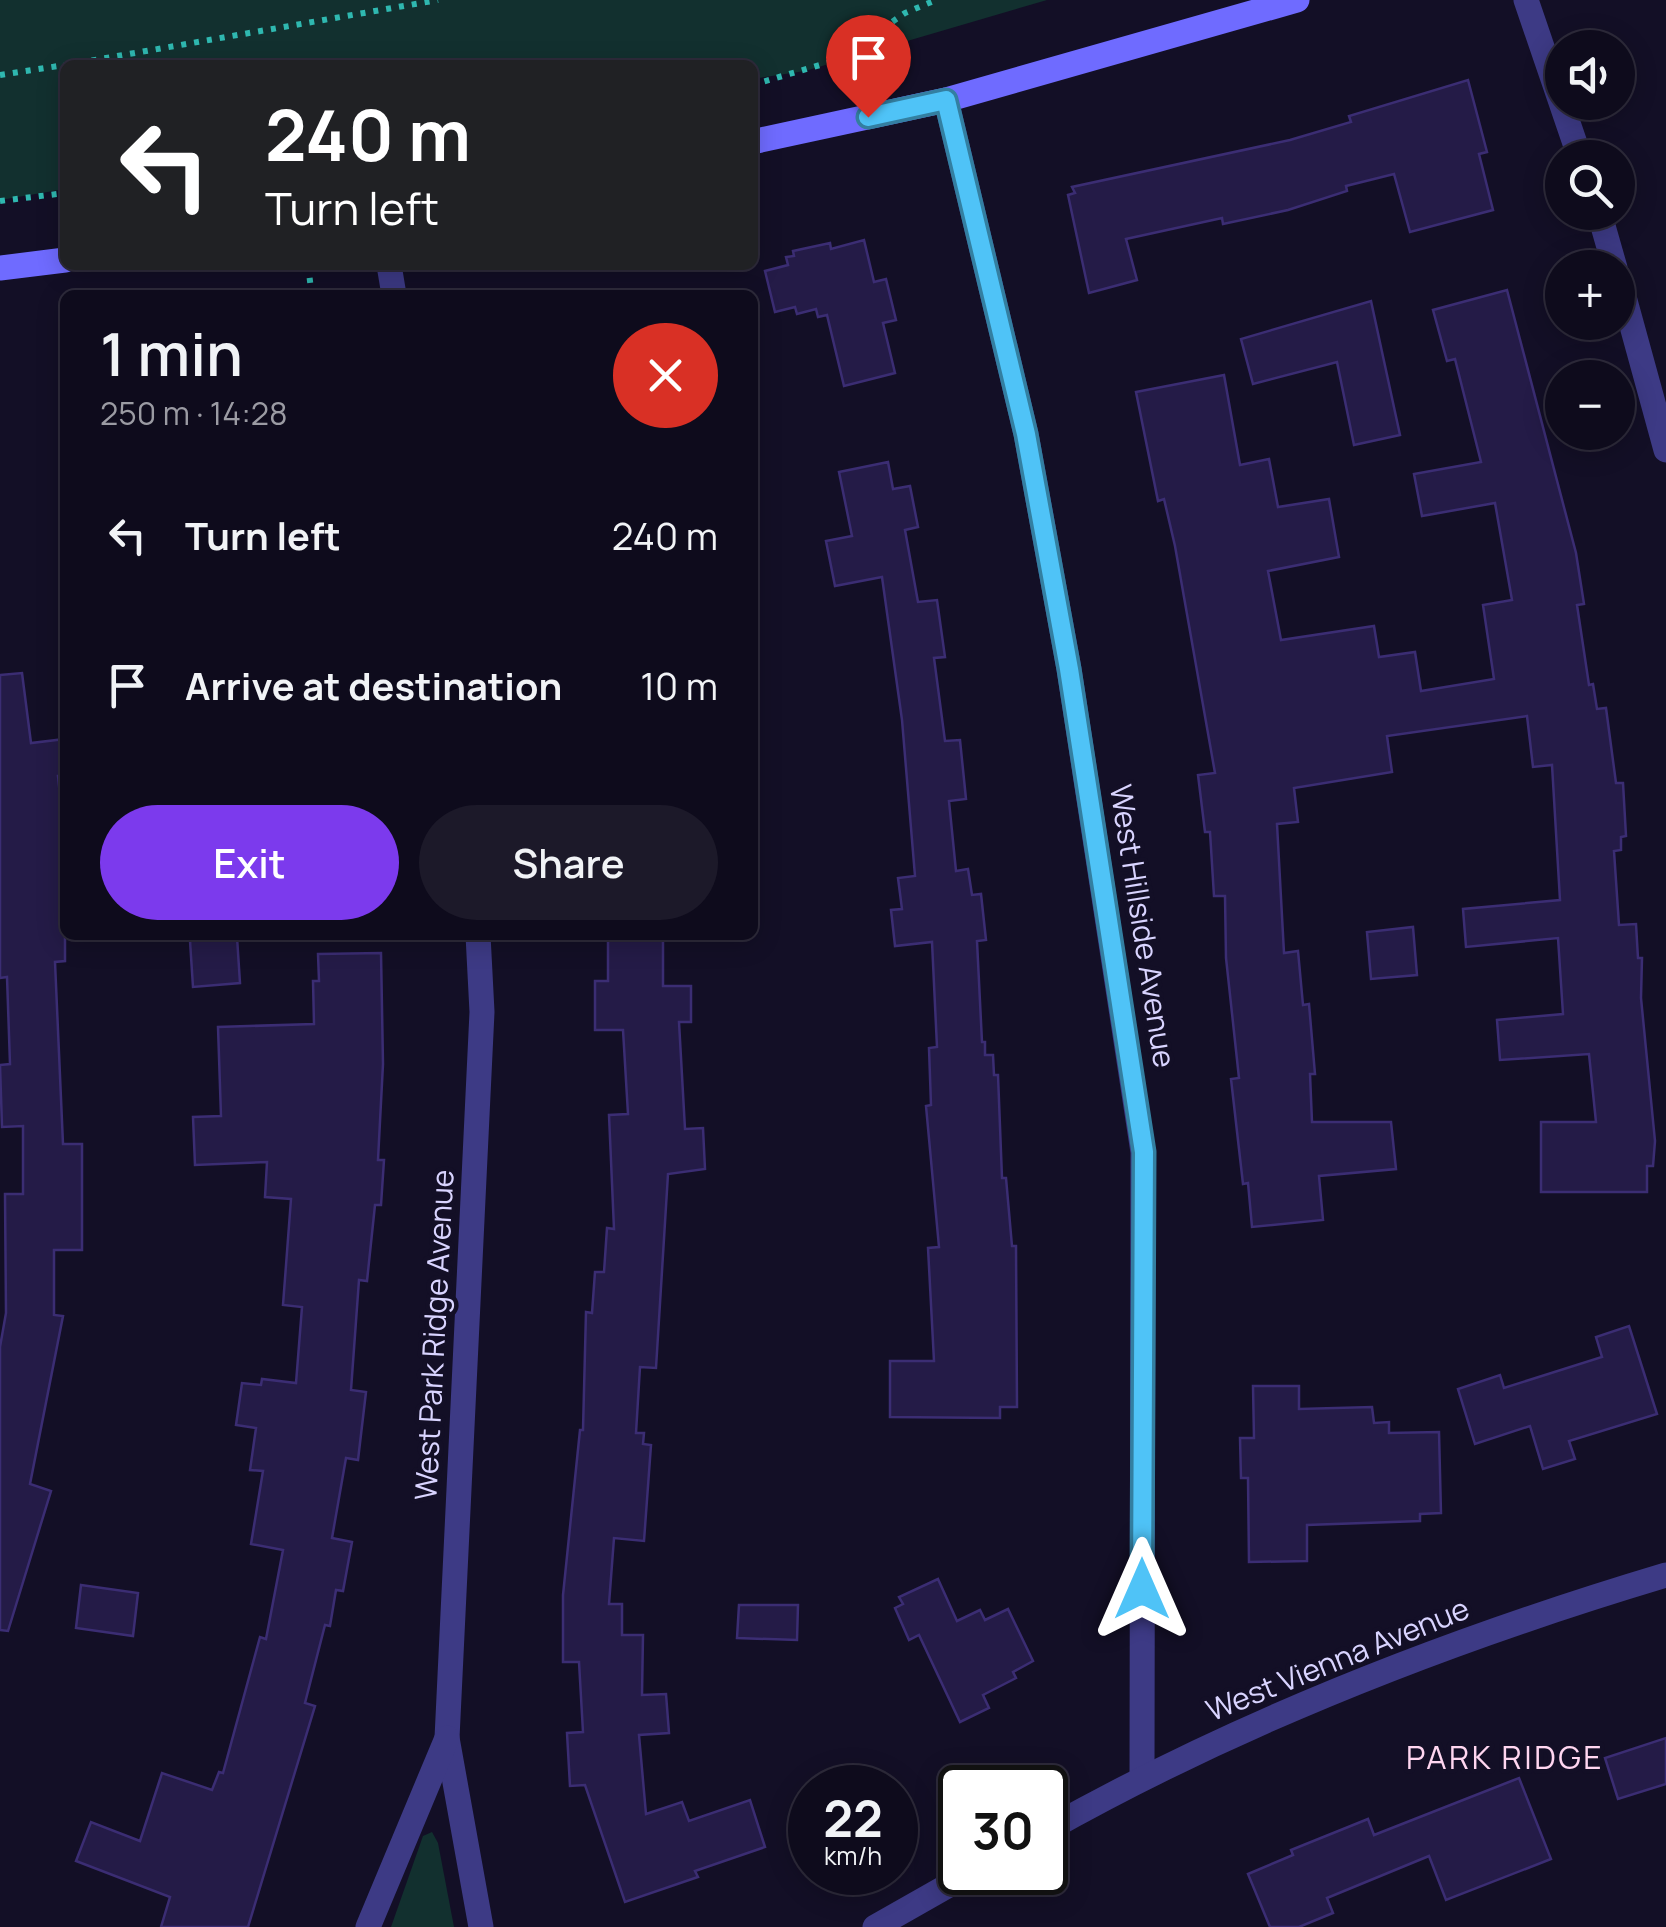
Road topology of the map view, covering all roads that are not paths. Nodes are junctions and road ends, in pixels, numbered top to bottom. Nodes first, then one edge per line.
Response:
1 (1297, 0) edge
2 (1526, 0) edge
3 (946, 100) junction
4 (1574, 140) edge
5 (758, 141) edge
6 (60, 261) edge
7 (0, 268) edge
8 (1635, 337) edge
9 (1666, 450) edge
10 (478, 940) edge
11 (1666, 1576) edge
12 (447, 1738) junction
13 (1142, 1776) junction
14 (1068, 1818) edge
15 (938, 1891) edge
16 (368, 1927) edge
17 (481, 1927) edge
18 (875, 1927) edge

1 - 3 street
2 - 4 street
3 - 5 street
3 - 13 street, West Hillside Avenue
6 - 7 street
8 - 9 street
10 - 12 street, West Park Ridge Avenue
11 - 13 street, West Vienna Avenue
12 - 16 street, West Park Ridge Avenue
12 - 17 street, West Park Ridge Avenue
13 - 14 street, West Vienna Avenue
15 - 18 street

